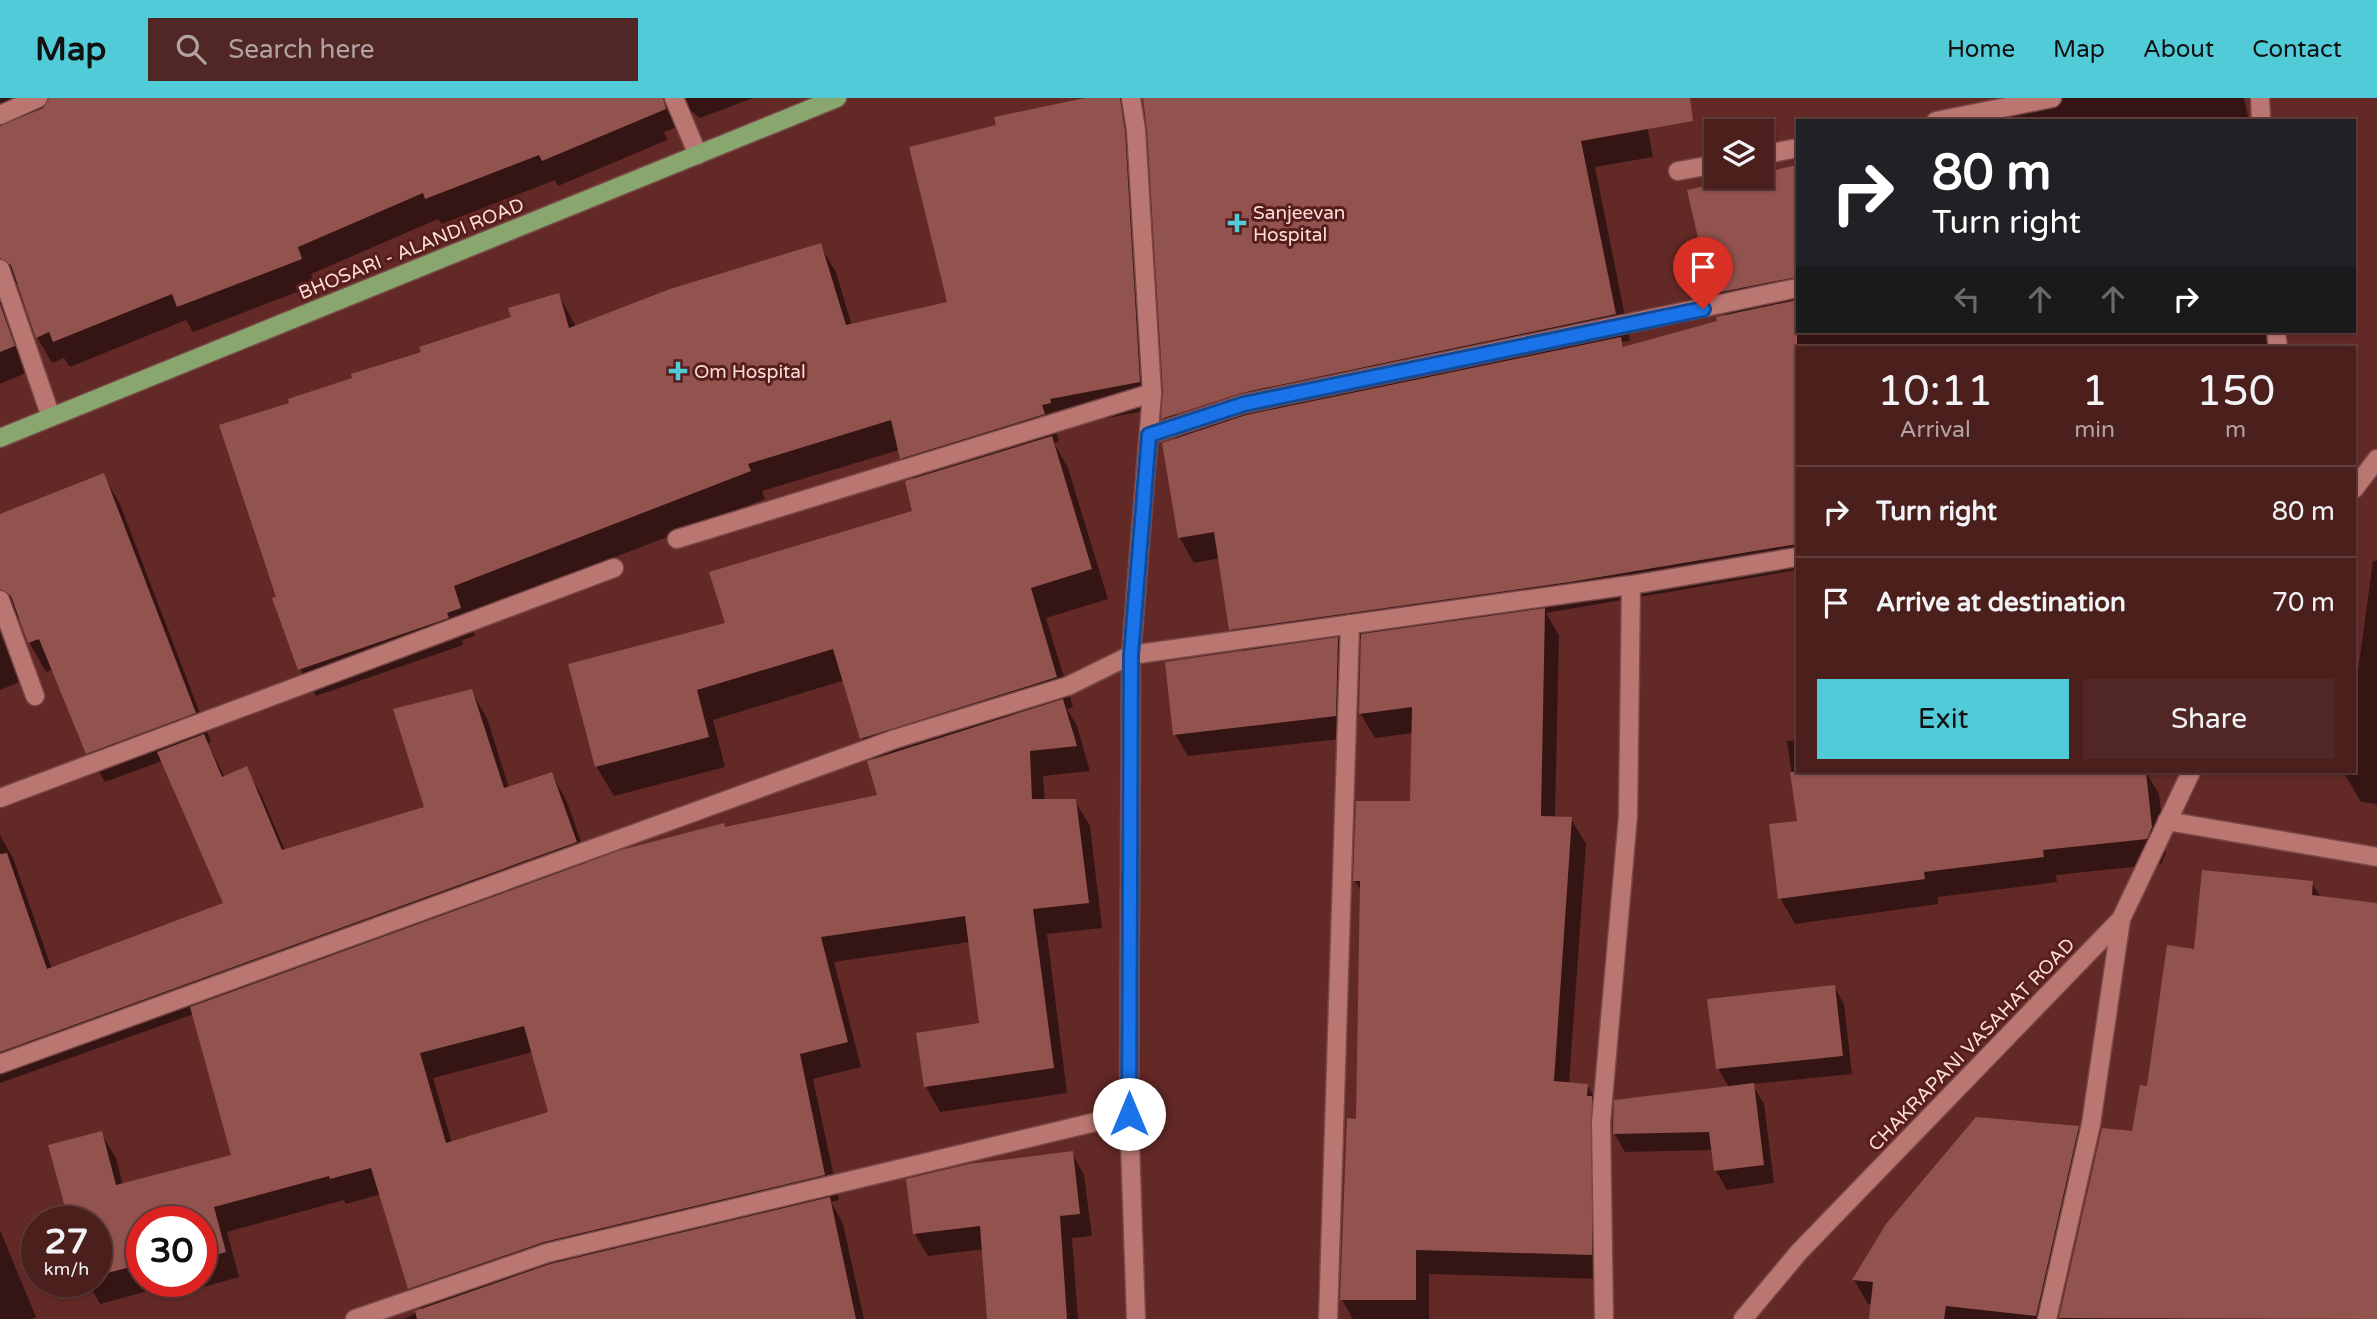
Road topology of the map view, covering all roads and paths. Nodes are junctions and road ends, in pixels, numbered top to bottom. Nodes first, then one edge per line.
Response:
1 (38, 98) edge
2 (674, 98) edge
3 (837, 98) edge
4 (1131, 98) edge
5 (2052, 98) edge
6 (2259, 98) edge
7 (0, 115) edge
8 (1946, 119) edge
9 (2261, 119) edge
10 (1796, 148) edge
11 (1774, 153) edge
12 (698, 155) junction
13 (1704, 166) edge
14 (1678, 171) dead end
15 (0, 269) edge
16 (1796, 288) edge
17 (1152, 393) junction
18 (51, 417) junction
19 (1149, 435) junction
20 (0, 438) edge
21 (2377, 459) edge
22 (2356, 486) edge
23 (677, 539) dead end
24 (1796, 557) edge
25 (614, 568) dead end
26 (1631, 584) junction
27 (0, 600) edge
28 (1350, 624) junction
29 (1131, 655) junction
30 (35, 696) dead end
31 (2191, 773) edge
32 (0, 798) edge
33 (2167, 821) junction
34 (2377, 857) edge
35 (2121, 919) junction
36 (0, 1064) edge
37 (1129, 1114) junction
38 (355, 1319) edge
39 (1136, 1319) edge
40 (1328, 1319) edge
41 (1604, 1319) edge
42 (1743, 1319) edge
43 (2047, 1319) edge

1 - 7 street
2 - 12 street
3 - 12 main road, BHOSARI - ALANDI ROAD
4 - 17 street
5 - 8 street
6 - 9 street
10 - 11 street
12 - 18 main road, BHOSARI - ALANDI ROAD
13 - 14 street
15 - 18 street
16 - 19 street
17 - 19 street
17 - 23 street
18 - 20 main road, BHOSARI - ALANDI ROAD
19 - 29 street
21 - 22 street
24 - 26 street
25 - 32 street
26 - 28 street
26 - 41 street
27 - 30 street
28 - 29 street
28 - 40 street
29 - 36 street
29 - 37 street
31 - 33 street, CHAKRAPANI VASAHAT ROAD
33 - 34 street
33 - 35 street, CHAKRAPANI VASAHAT ROAD
35 - 42 street, CHAKRAPANI VASAHAT ROAD
35 - 43 street
37 - 38 street
37 - 39 street

